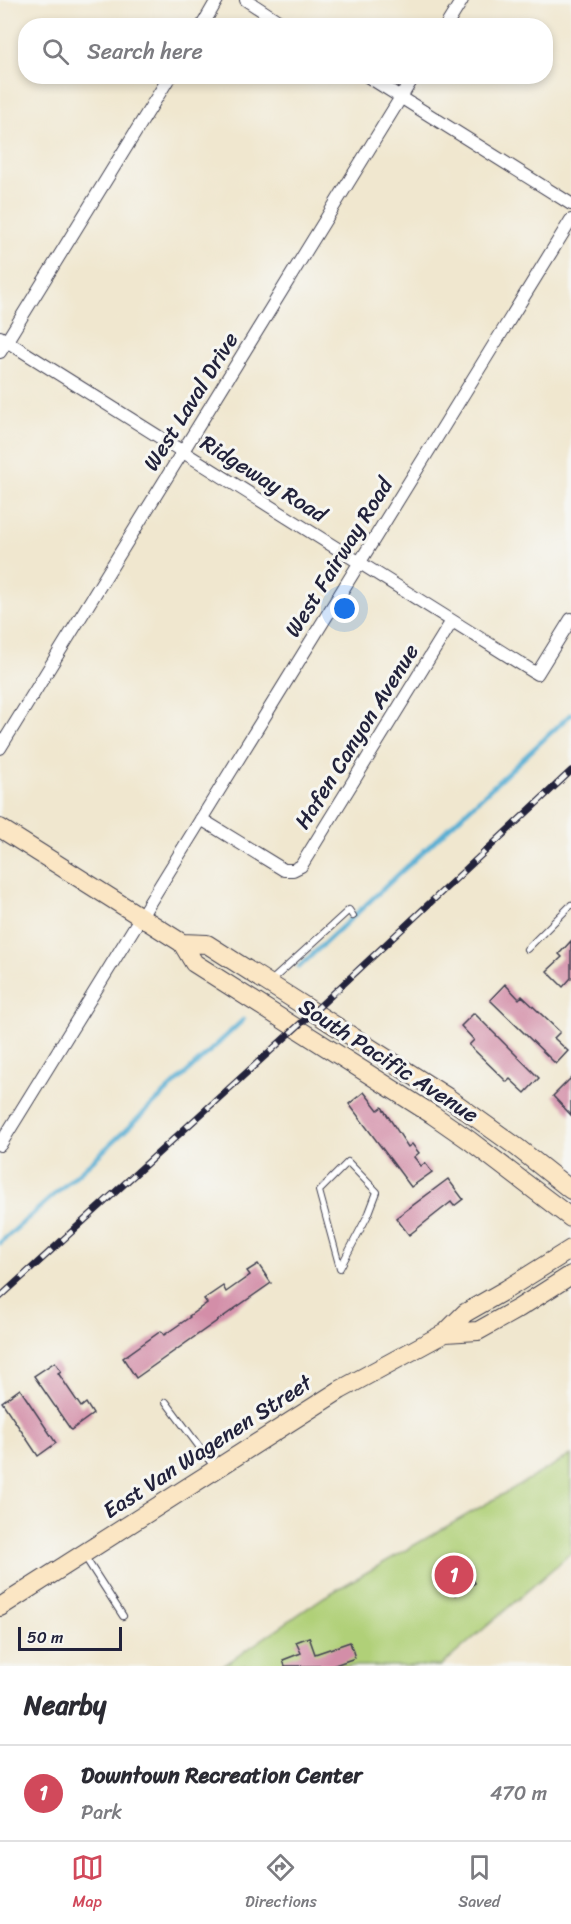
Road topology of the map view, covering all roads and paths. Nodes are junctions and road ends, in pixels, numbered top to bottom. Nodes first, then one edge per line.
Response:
1 (218, 0) edge
2 (246, 0) edge
3 (462, 0) edge
4 (207, 18) edge
5 (274, 18) edge
6 (451, 18) edge
7 (165, 84) edge
8 (380, 84) edge
9 (409, 84) edge
10 (401, 98) junction
11 (571, 204) edge
12 (571, 220) edge
13 (2, 343) edge
14 (183, 452) junction
15 (359, 562) junction
16 (571, 619) edge
17 (452, 621) junction
18 (0, 748) edge
19 (201, 819) junction
20 (0, 828) edge
21 (571, 905) edge
22 (353, 916) dead end
23 (141, 917) junction
24 (182, 943) junction
25 (527, 949) dead end
26 (268, 984) junction
27 (0, 1145) edge
28 (571, 1190) edge
29 (319, 1191) joint
30 (571, 1218) edge
31 (571, 1249) edge
32 (571, 1275) edge
33 (445, 1333) junction
34 (166, 1402) dead end
35 (215, 1469) junction
36 (83, 1554) junction
37 (0, 1607) edge
38 (123, 1616) dead end

1 - 4 street
2 - 5 street
3 - 6 street
7 - 13 street
8 - 10 street
9 - 10 street, West Laval Drive
10 - 11 street
10 - 14 street, West Laval Drive
12 - 15 street, West Fairway Road
13 - 14 street, Ridgeway Road
14 - 15 street, Ridgeway Road
14 - 18 street, West Laval Drive
15 - 17 street, Ridgeway Road
15 - 19 street, West Fairway Road
16 - 17 street, Ridgeway Road
17 - 19 street, Hafen Canyon Avenue
19 - 23 street, West Fairway Road
20 - 23 street, South Pacific Avenue
21 - 25 lane
22 - 26 lane
23 - 24 street, South Pacific Avenue
23 - 27 street, West Fairway Road
24 - 26 street, South Pacific Avenue
24 - 30 street, South Pacific Avenue
26 - 28 street, South Pacific Avenue
29 - 29 lane
31 - 33 street, East Van Wagenen Street
32 - 33 street, East Van Wagenen Street
33 - 35 street, East Van Wagenen Street
34 - 35 lane
35 - 36 street, East Van Wagenen Street
36 - 37 street, East Van Wagenen Street
36 - 38 lane

